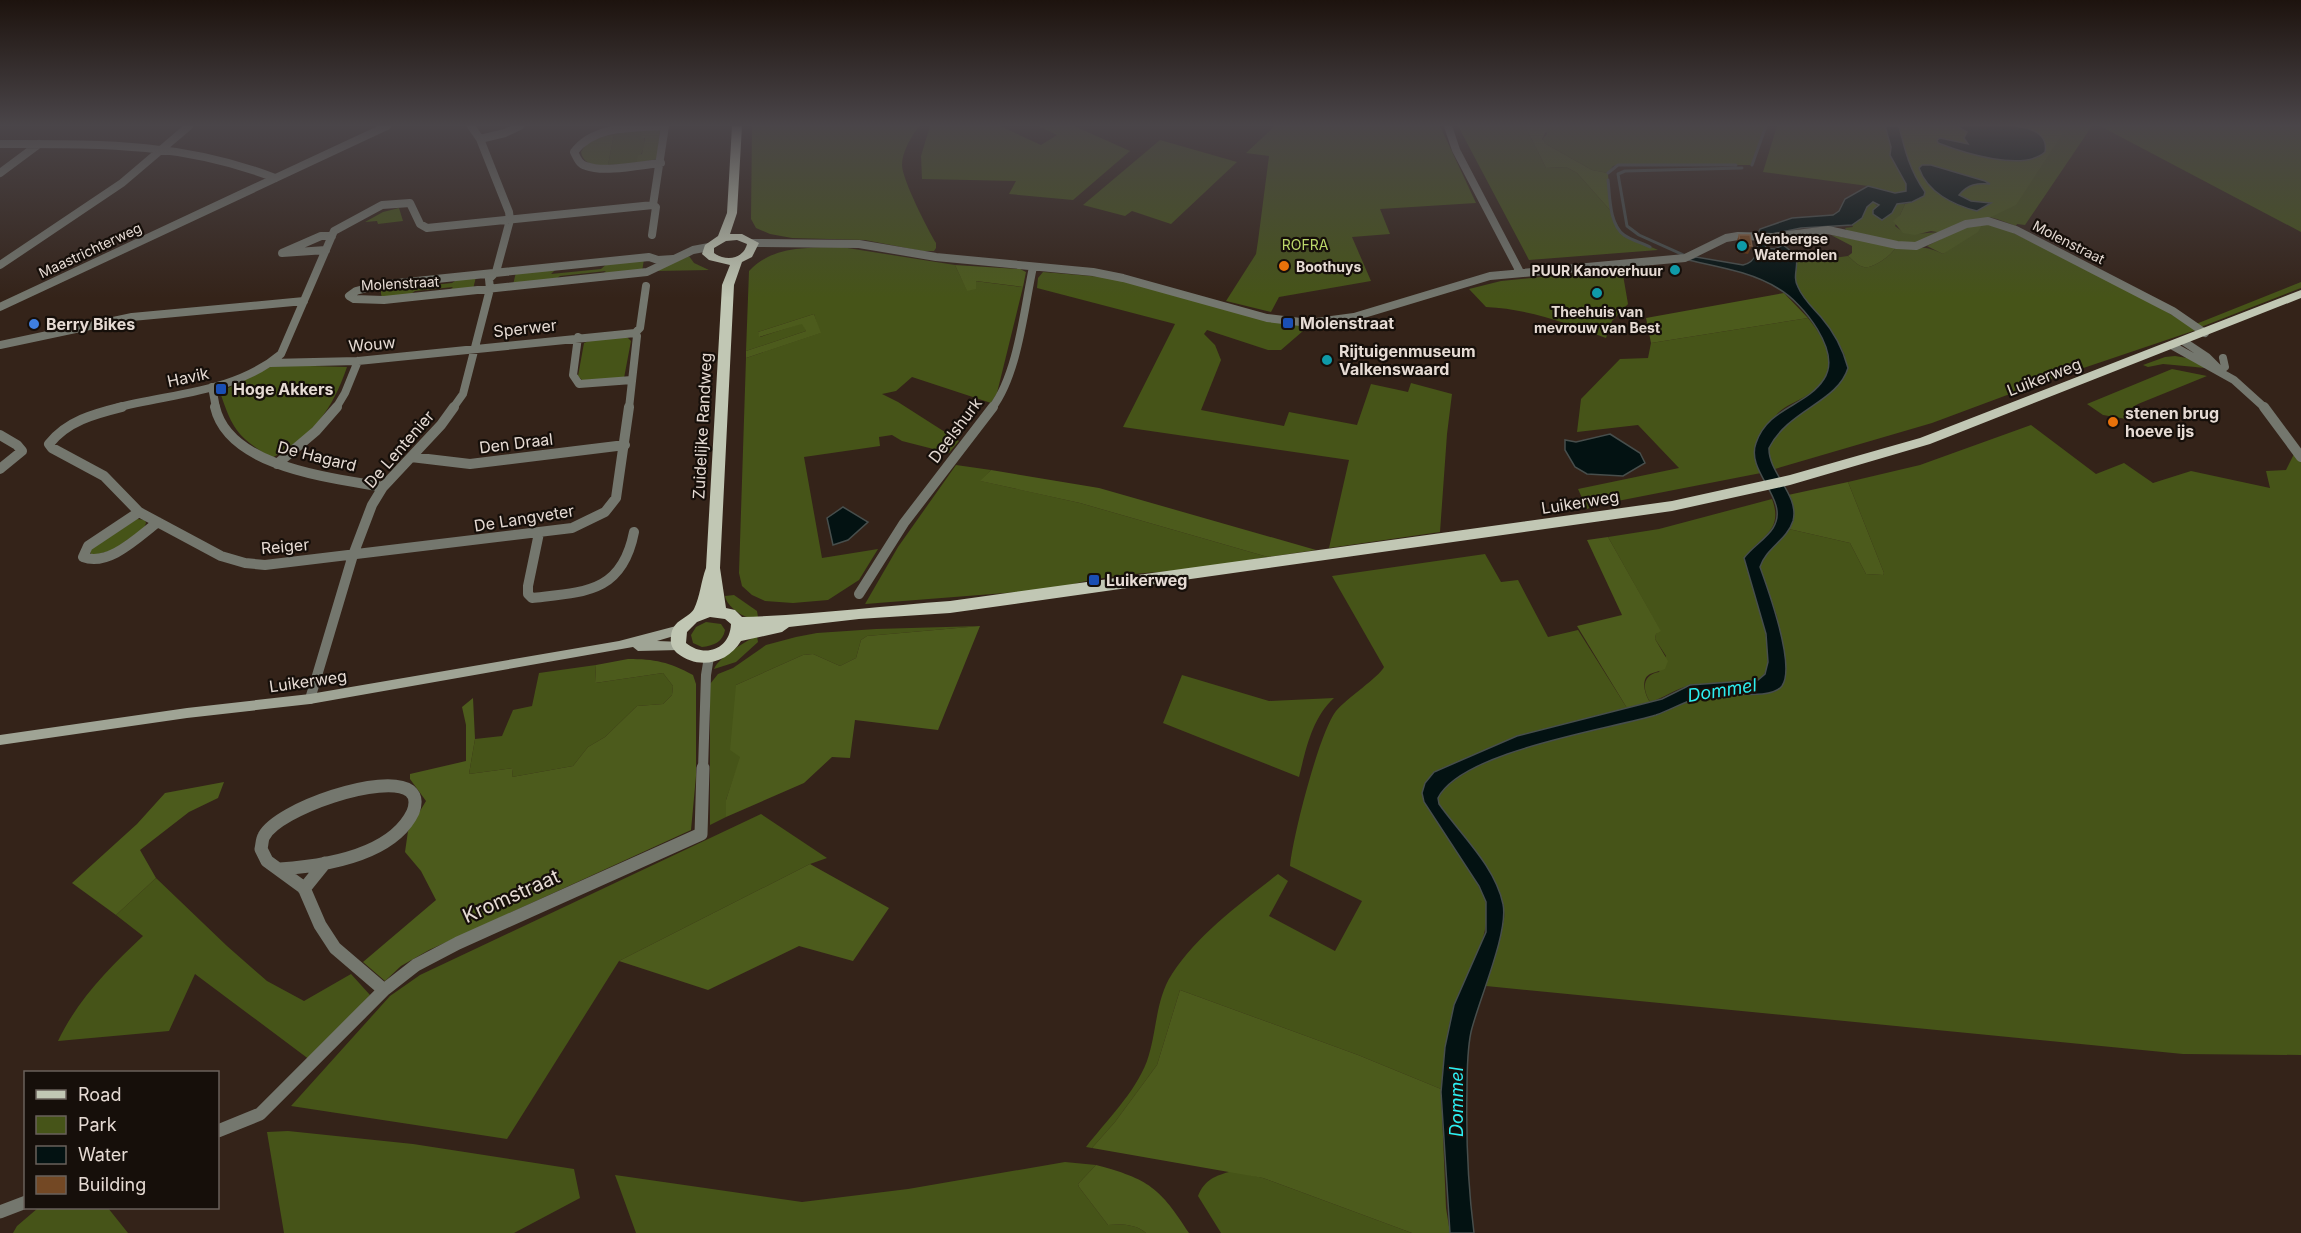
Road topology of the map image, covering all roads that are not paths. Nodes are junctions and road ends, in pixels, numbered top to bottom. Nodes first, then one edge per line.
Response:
1 (121, 184) edge
2 (263, 184) edge
3 (496, 184) edge
4 (658, 184) edge
5 (734, 184) edge
6 (1474, 184) edge
7 (653, 205) junction
8 (732, 213) junction
9 (510, 220) junction
10 (652, 235) dead end
11 (332, 236) junction
12 (738, 236) junction
13 (723, 238) junction
14 (752, 247) junction
15 (326, 249) junction
16 (709, 250) junction
17 (677, 257) junction
18 (653, 259) junction
19 (737, 260) junction
20 (722, 262) junction
21 (0, 265) edge
22 (1033, 267) junction
23 (653, 270) junction
24 (496, 272) junction
25 (1520, 272) junction
26 (728, 285) junction
27 (646, 286) dead end
28 (490, 290) junction
29 (2301, 294) edge
30 (304, 301) junction
31 (0, 307) edge
32 (635, 333) junction
33 (2205, 333) junction
34 (578, 338) junction
35 (2178, 344) junction
36 (0, 345) edge
37 (475, 348) junction
38 (2223, 358) dead end
39 (358, 361) junction
40 (270, 363) junction
41 (2218, 370) junction
42 (632, 380) junction
43 (212, 387) junction
44 (0, 435) edge
45 (49, 444) joint
46 (625, 445) junction
47 (2297, 448) edge
48 (411, 457) junction
49 (2301, 457) edge
50 (277, 464) junction
51 (0, 469) edge
52 (383, 487) junction
53 (139, 512) junction
54 (158, 522) junction
55 (634, 532) dead end
56 (539, 533) junction
57 (353, 555) junction
58 (713, 568) junction
59 (859, 594) dead end
60 (719, 611) junction
61 (700, 613) junction
62 (738, 630) junction
63 (679, 638) junction
64 (709, 657) junction
65 (310, 699) junction
66 (0, 740) edge
67 (324, 863) junction
68 (280, 869) junction
69 (304, 889) junction
70 (384, 990) junction
71 (219, 1131) edge
72 (24, 1203) edge
73 (0, 1212) edge

1 - 21 street
2 - 31 street, Maastrichterweg
3 - 9 street
4 - 7 street
5 - 8 main road
6 - 25 street
7 - 9 street
7 - 10 street
8 - 12 main road
8 - 13 main road
9 - 11 street
9 - 24 street
11 - 15 street, Havik
11 - 15 street
12 - 13 main road
12 - 14 main road
13 - 16 main road
14 - 19 main road
14 - 22 street, Molenstraat
15 - 30 street, Havik
16 - 17 street, Molenstraat
16 - 20 main road
17 - 18 street, Molenstraat
17 - 23 street, Molenstraat
18 - 23 street
18 - 24 street, Molenstraat
19 - 20 main road
19 - 26 main road, Zuidelijke Randweg
20 - 26 main road, Zuidelijke Randweg
22 - 25 street, Molenstraat
22 - 59 street, Deelshurk
23 - 28 street, Molenstraat
24 - 28 street, De Lentenier
24 - 28 street, Molenstraat
25 - 33 street, Molenstraat
26 - 58 main road, Zuidelijke Randweg
27 - 32 street, De Langveter
28 - 37 street, De Lentenier
29 - 33 main road, Luikerweg
30 - 36 street
30 - 40 street, Havik
32 - 34 street, Sperwer
32 - 42 street, De Langveter
33 - 35 main road, Luikerweg
34 - 37 street, Sperwer
34 - 42 street, Sperwer
35 - 41 street
35 - 62 main road, Luikerweg
37 - 39 street, Wouw
37 - 48 street, De Lentenier
38 - 41 street
39 - 40 street, Wouw
39 - 50 street
40 - 43 street, Havik
41 - 47 street
42 - 46 street, De Langveter
43 - 45 street, Havik
43 - 50 street, De Hagard
44 - 51 street
45 - 53 street, Reiger
46 - 48 street, Den Draal
46 - 56 street, De Langveter
47 - 49 street
48 - 52 street, De Lentenier
50 - 52 street, De Hagard
52 - 57 street, De Lentenier
53 - 54 street, Reiger
53 - 54 street
54 - 57 street, Reiger
55 - 56 street
56 - 57 street, De Langveter
57 - 65 street, De Lentenier
58 - 60 main road, Zuidelijke Randweg
58 - 61 main road, Zuidelijke Randweg
60 - 61 main road
60 - 62 main road
61 - 63 main road
62 - 64 main road
63 - 64 main road
63 - 65 street, Luikerweg
64 - 70 street, Kromstraat
65 - 66 street, Luikerweg
67 - 68 street
67 - 68 street
67 - 69 street
68 - 69 street
69 - 70 street
70 - 71 street, Kromstraat
72 - 73 street

